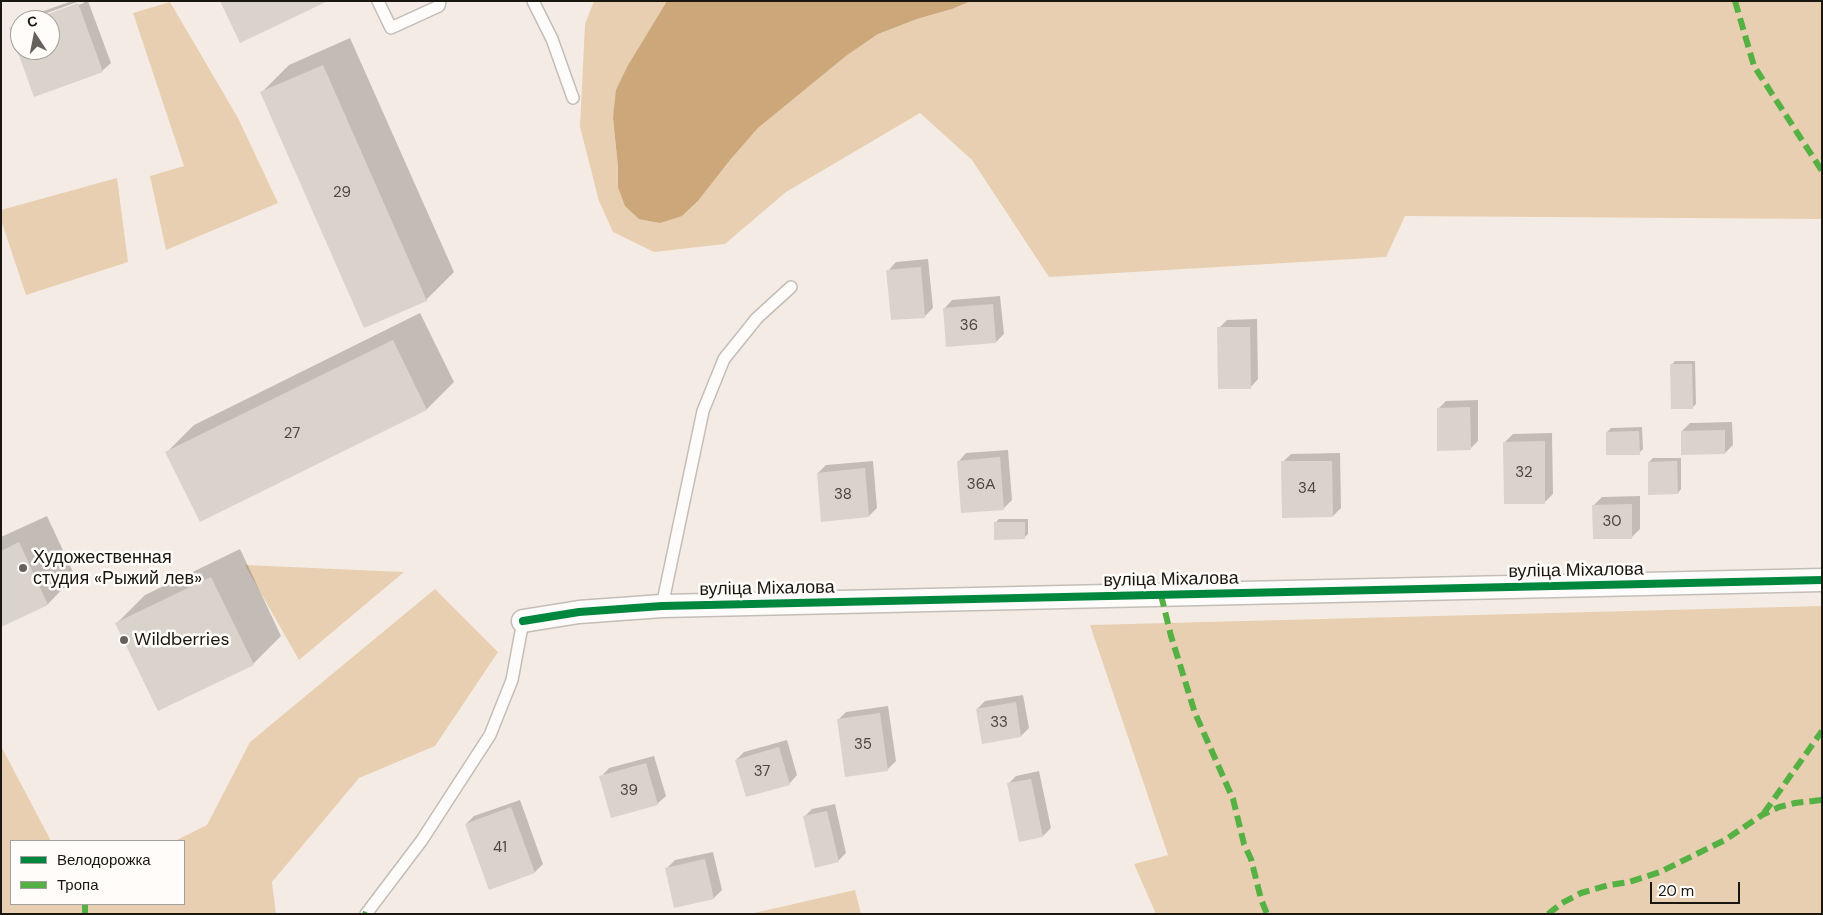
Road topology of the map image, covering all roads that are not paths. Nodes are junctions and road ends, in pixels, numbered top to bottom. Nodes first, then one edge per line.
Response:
1 (378, 1) edge
2 (440, 1) edge
3 (533, 1) edge
4 (573, 98) dead end
5 (791, 287) dead end
6 (1822, 580) edge
7 (662, 606) junction
8 (523, 621) joint
9 (366, 914) edge

1 - 2 lane
3 - 4 lane
5 - 7 lane
6 - 7 street, вуліца Міхалова
7 - 8 street, вуліца Міхалова
8 - 9 lane

